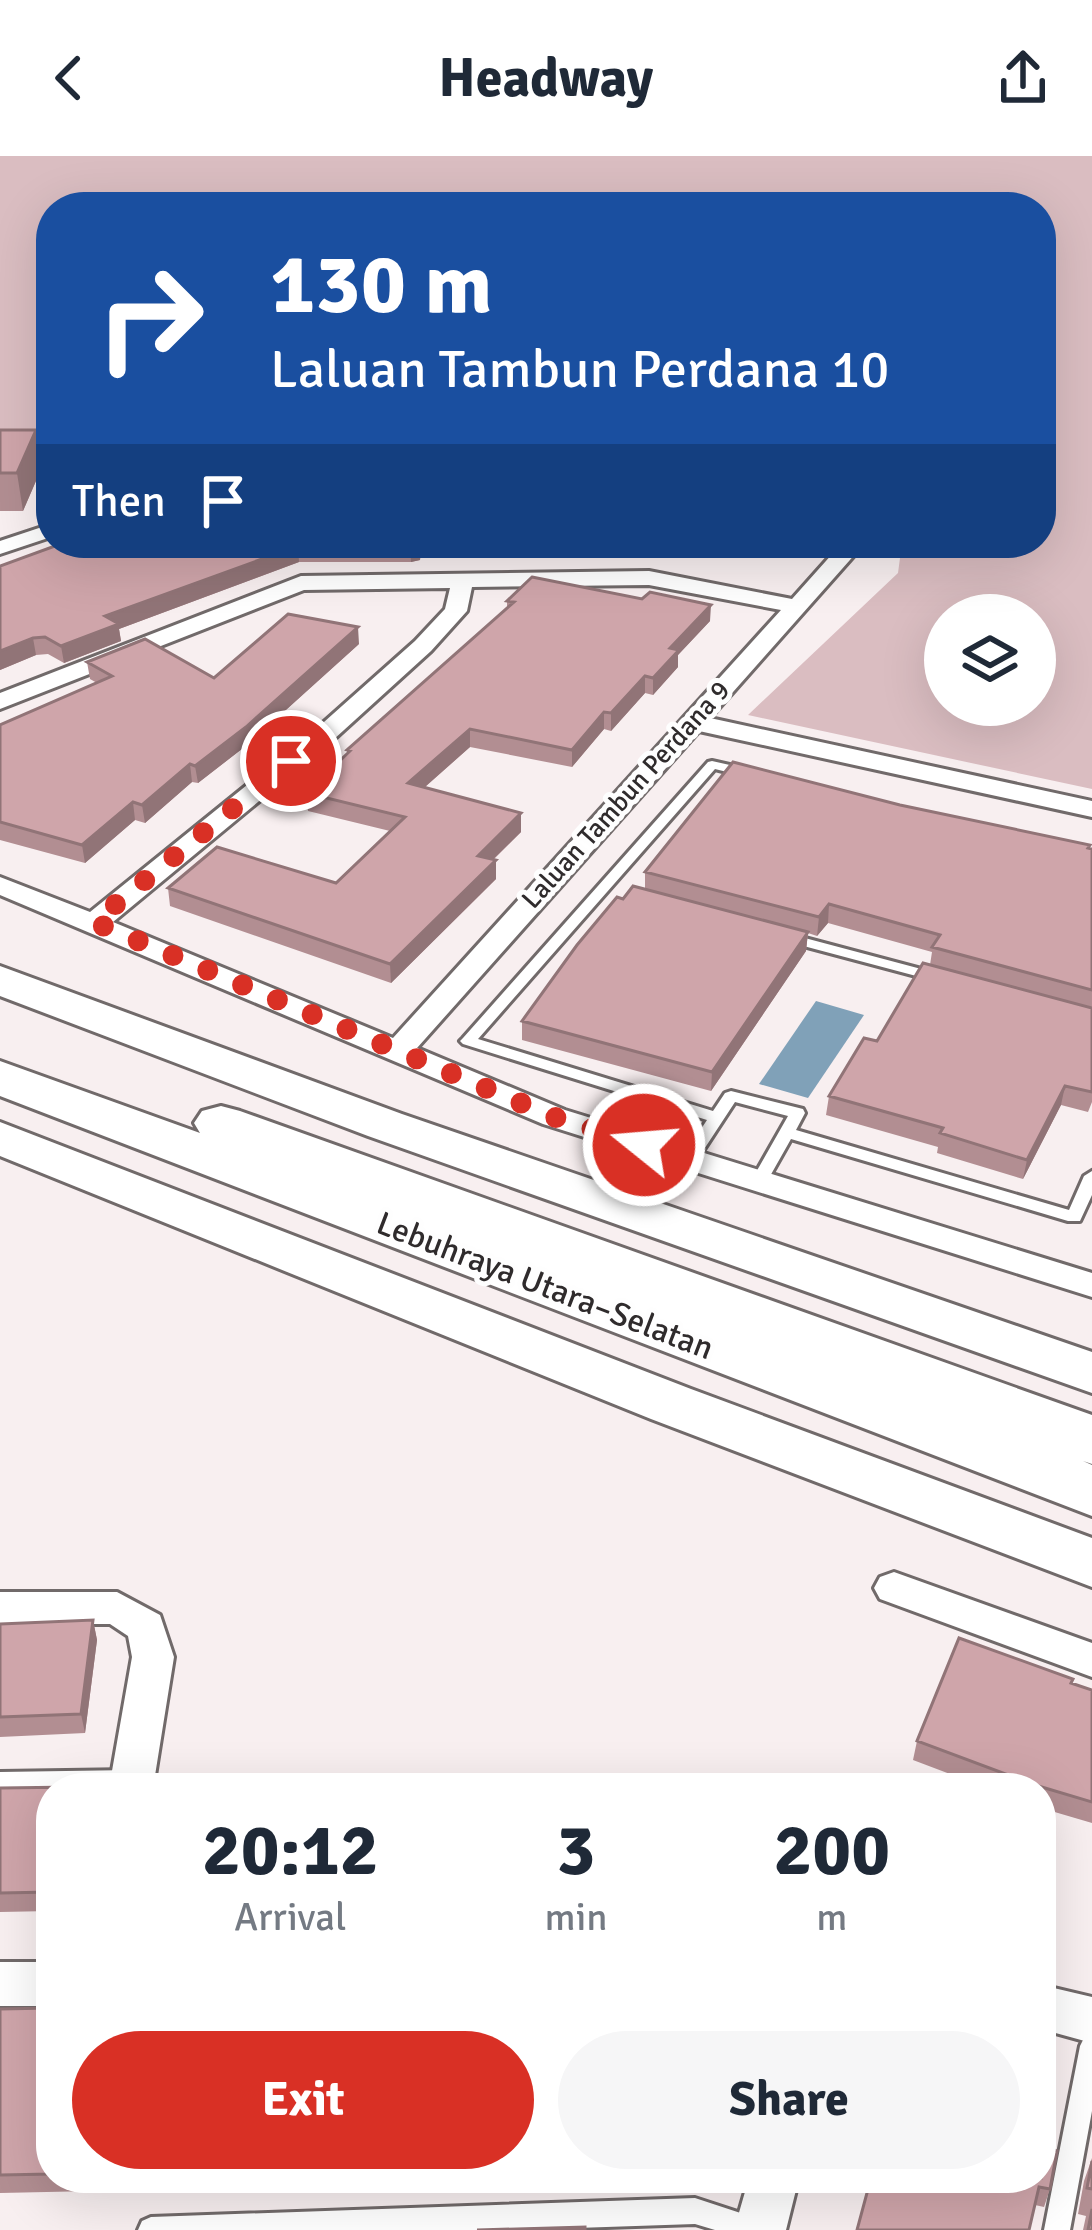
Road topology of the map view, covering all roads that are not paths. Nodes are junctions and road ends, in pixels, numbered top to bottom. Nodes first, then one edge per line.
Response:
1 (36, 535) edge
2 (0, 548) edge
3 (840, 558) edge
4 (463, 579) junction
5 (795, 605) junction
6 (0, 702) edge
7 (692, 722) junction
8 (757, 775) edge
9 (1092, 809) edge
10 (0, 885) edge
11 (602, 888) junction
12 (625, 894) edge
13 (94, 922) junction
14 (758, 930) edge
15 (0, 980) edge
16 (958, 984) edge
17 (0, 1034) edge
18 (400, 1048) junction
19 (0, 1077) edge
20 (717, 1118) junction
21 (786, 1132) junction
22 (0, 1138) edge
23 (689, 1159) junction
24 (1092, 1176) edge
25 (758, 1181) junction
26 (1092, 1286) edge
27 (1092, 1373) edge
28 (1092, 1440) edge
29 (1092, 1490) edge
30 (1092, 1564) edge
31 (894, 1588) dead end
32 (0, 1608) edge
33 (1092, 1660) edge
34 (134, 1773) edge
35 (0, 1781) edge
36 (36, 1782) edge
37 (0, 1984) edge
38 (36, 1984) edge
39 (1056, 2011) edge
40 (1092, 2020) edge
41 (1092, 2046) edge
42 (770, 2193) edge
43 (151, 2230) edge
44 (758, 2230) edge
45 (1057, 2230) edge

1 - 2 street
3 - 5 street, Laluan Tambun Perdana 9
4 - 5 street
4 - 6 street
4 - 13 street
5 - 7 street, Laluan Tambun Perdana 9
7 - 9 street
7 - 18 street, Laluan Tambun Perdana 9
8 - 11 lane
10 - 13 street
11 - 12 lane
11 - 20 lane
13 - 18 street
14 - 16 lane
15 - 27 main road
17 - 28 highway, Lebuhraya Utara–Selatan
18 - 23 street
19 - 29 highway, Lebuhraya Utara–Selatan
20 - 21 lane
20 - 23 lane
21 - 24 lane
21 - 25 lane
22 - 30 main road
23 - 25 street
25 - 26 street
31 - 33 street
32 - 34 street
35 - 36 lane
37 - 38 street
39 - 40 street
41 - 45 lane
42 - 44 street
43 - 44 lane

